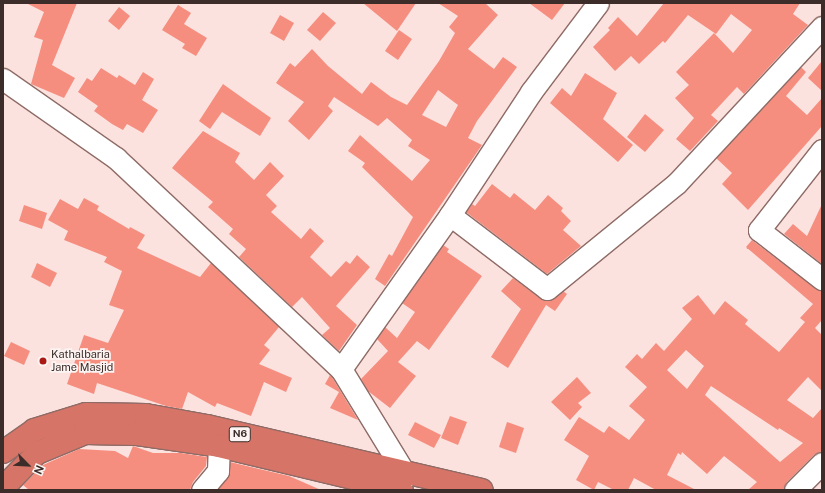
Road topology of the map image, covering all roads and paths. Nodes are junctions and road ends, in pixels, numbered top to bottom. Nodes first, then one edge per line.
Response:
1 (598, 3) edge
2 (822, 27) edge
3 (3, 79) edge
4 (822, 150) edge
5 (450, 215) junction
6 (822, 279) edge
7 (341, 369) junction
8 (219, 446) junction
9 (3, 452) edge
10 (822, 463) edge
11 (402, 484) edge
12 (9, 486) edge
13 (202, 490) edge
14 (482, 490) edge
15 (795, 490) edge

1 - 5 street
2 - 5 street
3 - 7 street
4 - 6 street
5 - 7 street
7 - 11 street
8 - 11 highway, N6
8 - 12 highway, N6
8 - 13 street
9 - 11 highway, N6
10 - 15 street
11 - 14 highway, N6

